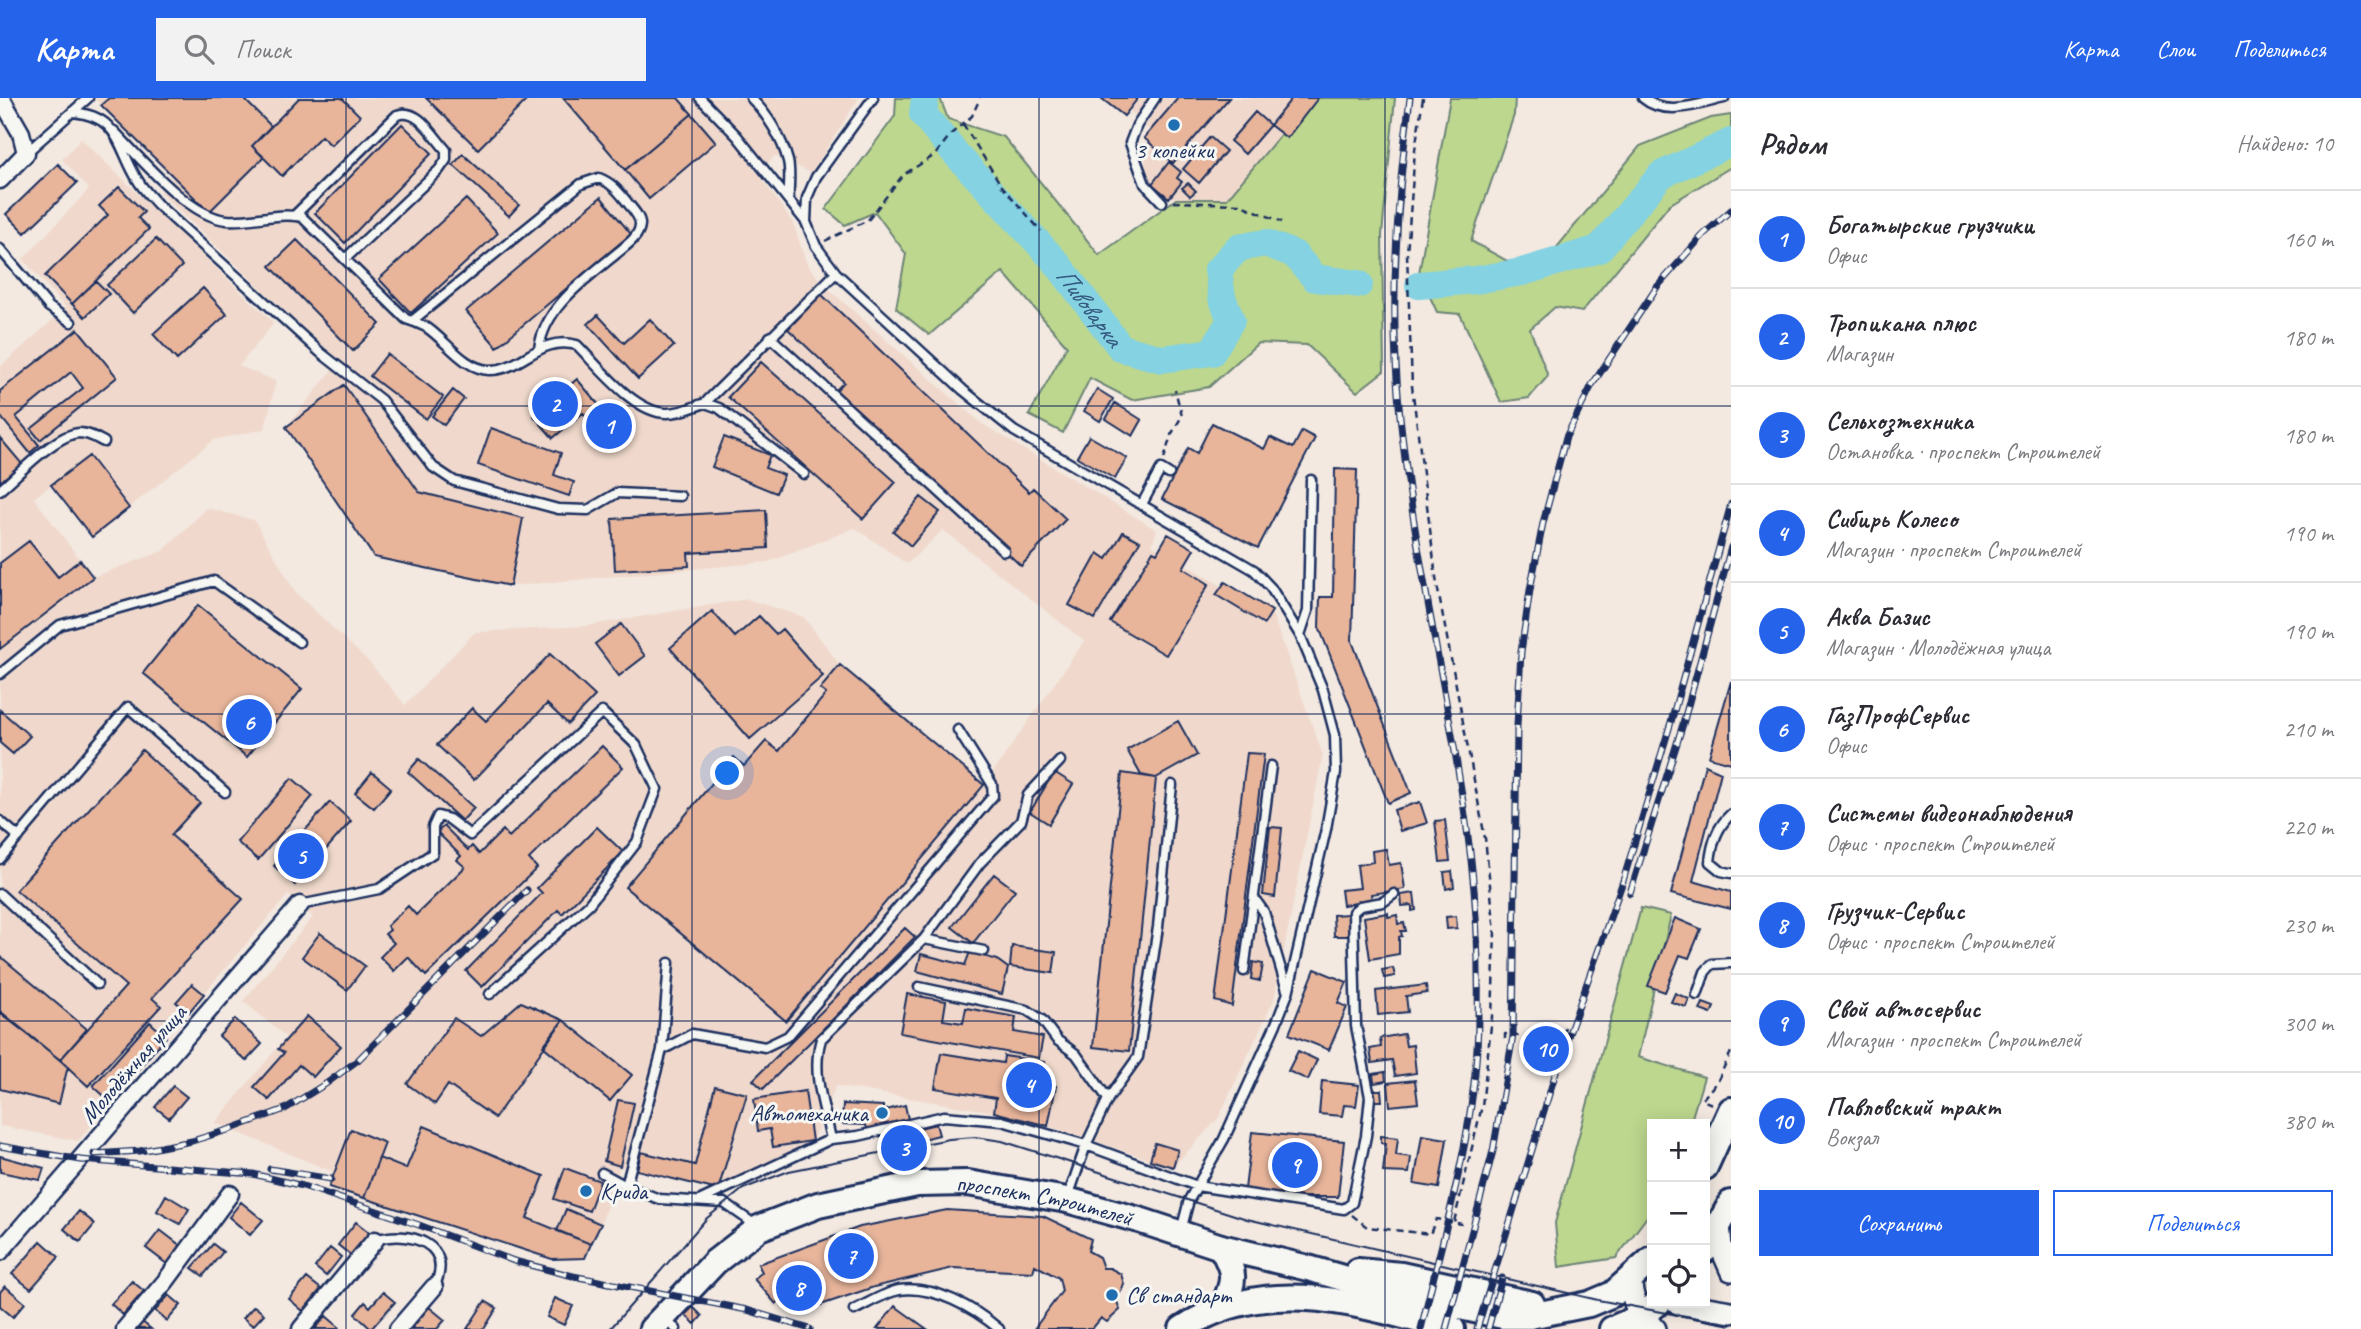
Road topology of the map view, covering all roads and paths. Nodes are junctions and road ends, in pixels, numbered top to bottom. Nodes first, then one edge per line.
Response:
1 (1, 98) edge
2 (88, 98) edge
3 (699, 98) edge
4 (751, 98) edge
5 (873, 98) edge
6 (980, 98) edge
7 (1155, 98) edge
8 (1423, 98) edge
9 (1643, 98) edge
10 (1724, 98) edge
11 (72, 112) junction
12 (963, 124) junction
13 (114, 131) junction
14 (26, 153) junction
15 (0, 180) edge
16 (789, 200) junction
17 (1162, 202) joint
18 (294, 216) junction
19 (806, 222) junction
20 (1282, 222) dead end
21 (1041, 231) dead end
22 (816, 246) junction
23 (0, 248) edge
24 (345, 259) junction
25 (836, 273) junction
26 (71, 321) dead end
27 (412, 321) junction
28 (770, 337) junction
29 (539, 349) junction
30 (1175, 390) dead end
31 (705, 403) junction
32 (104, 442) dead end
33 (1161, 469) junction
34 (804, 474) dead end
35 (1169, 474) dead end
36 (1311, 481) dead end
37 (0, 490) edge
38 (680, 496) dead end
39 (1142, 504) junction
40 (1003, 551) dead end
41 (1300, 635) junction
42 (299, 642) dead end
43 (0, 674) edge
44 (958, 730) dead end
45 (1060, 761) dead end
46 (1271, 766) dead end
47 (1172, 785) dead end
48 (225, 792) dead end
49 (1731, 814) edge
50 (0, 821) edge
51 (19, 837) junction
52 (0, 859) edge
53 (1731, 873) edge
54 (0, 894) edge
55 (1394, 894) dead end
56 (1254, 898) junction
57 (300, 905) joint
58 (924, 939) junction
59 (984, 951) dead end
60 (669, 963) dead end
61 (1731, 963) edge
62 (1244, 971) dead end
63 (97, 984) dead end
64 (919, 987) dead end
65 (1288, 993) junction
66 (490, 994) dead end
67 (1697, 995) dead end
68 (1565, 1027) dead end
69 (1505, 1038) dead end
70 (662, 1050) junction
71 (1731, 1052) edge
72 (1108, 1099) junction
73 (1722, 1108) edge
74 (831, 1139) junction
75 (1086, 1145) junction
76 (1710, 1150) edge
77 (602, 1173) dead end
78 (626, 1186) junction
79 (1197, 1186) junction
80 (230, 1194) dead end
81 (1067, 1200) junction
82 (699, 1201) junction
83 (1731, 1203) edge
84 (1344, 1209) junction
85 (1454, 1222) junction
86 (1462, 1224) dead end
87 (1719, 1225) junction
88 (759, 1228) junction
89 (1180, 1234) junction
90 (375, 1240) joint
91 (1708, 1245) edge
92 (1221, 1247) junction
93 (0, 1252) edge
94 (1731, 1270) edge
95 (1647, 1277) edge
96 (434, 1287) joint
97 (1640, 1302) edge
98 (1223, 1307) junction
99 (1707, 1308) edge
100 (853, 1310) dead end
101 (1731, 1312) edge
102 (663, 1325) edge
103 (125, 1329) edge
104 (301, 1329) edge
105 (398, 1329) edge
106 (999, 1329) edge
107 (1182, 1329) edge
108 (1452, 1329) edge
109 (1612, 1329) edge

1 - 14 street
2 - 11 lane
3 - 16 lane
4 - 16 lane
5 - 19 lane
6 - 12 path
7 - 17 lane
8 - 85 path
9 - 10 lane
11 - 13 lane
11 - 14 lane
12 - 21 path
12 - 22 path
13 - 18 lane
13 - 38 lane
14 - 15 street
16 - 19 lane
17 - 20 path
18 - 24 lane
18 - 24 lane
19 - 22 lane
22 - 25 lane
23 - 26 lane
24 - 27 lane
25 - 28 lane
25 - 39 lane
27 - 29 lane
27 - 29 lane
28 - 31 lane
28 - 40 lane
29 - 31 lane
30 - 33 path
31 - 34 lane
32 - 37 lane
33 - 35 lane
33 - 39 lane
36 - 41 lane
39 - 41 lane
41 - 65 lane
42 - 43 lane
44 - 70 lane
45 - 58 lane
46 - 56 lane
47 - 72 lane
48 - 51 lane
49 - 53 lane
50 - 51 lane
51 - 52 lane
54 - 63 lane
55 - 84 lane
56 - 62 lane
56 - 65 lane
57 - 66 lane
57 - 93 street, Молодёжная улица
58 - 59 lane
58 - 74 lane
60 - 70 lane
61 - 67 lane
64 - 72 lane
65 - 79 lane
68 - 69 path
70 - 78 lane
71 - 73 path
72 - 75 lane
73 - 76 main road
74 - 75 lane
74 - 82 lane
75 - 79 lane
75 - 81 lane
77 - 78 lane
78 - 82 lane
79 - 84 lane
79 - 89 lane
80 - 103 street
81 - 88 main road, проспект Строителей
81 - 89 main road, проспект Строителей
82 - 88 lane
83 - 87 main road
84 - 85 path
85 - 86 path
87 - 91 main road
87 - 94 main road
88 - 102 main road, проспект Строителей
89 - 92 main road, проспект Строителей
90 - 96 lane
90 - 104 street
92 - 97 main road, проспект Строителей
92 - 98 main road
95 - 97 main road
96 - 105 street
97 - 109 main road
98 - 107 main road
98 - 108 main road
99 - 101 main road
100 - 106 lane

